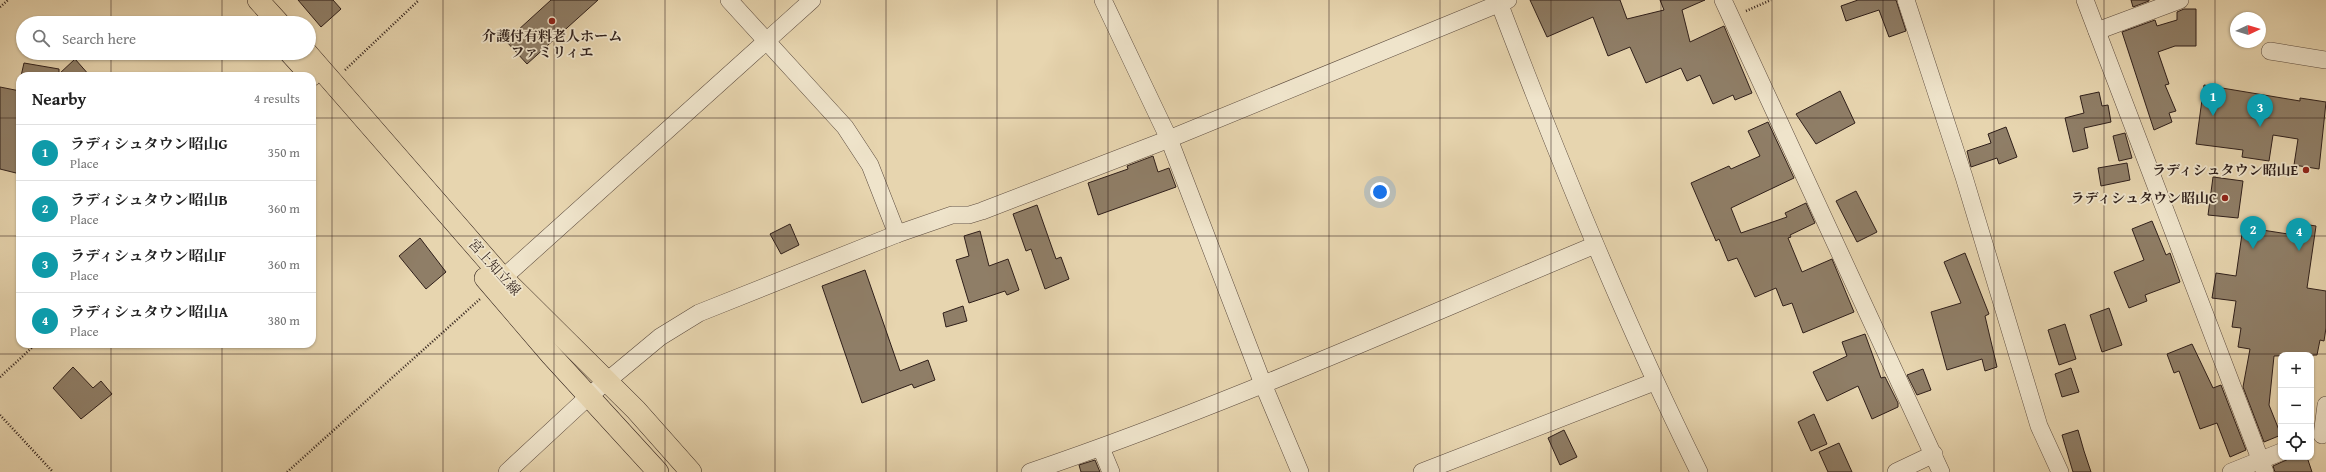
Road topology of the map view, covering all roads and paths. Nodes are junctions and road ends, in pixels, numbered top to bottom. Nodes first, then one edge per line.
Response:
1 (8, 0) edge
2 (242, 0) edge
3 (258, 0) edge
4 (418, 0) edge
5 (729, 0) edge
6 (812, 0) edge
7 (1103, 0) edge
8 (1723, 0) edge
9 (1771, 0) edge
10 (1906, 0) edge
11 (2085, 0) edge
12 (2180, 0) edge
13 (1502, 1) edge
14 (0, 7) edge
15 (257, 16) edge
16 (273, 16) edge
17 (1732, 18) junction
18 (2097, 31) junction
19 (766, 41) junction
20 (2270, 51) dead end
21 (296, 60) edge
22 (313, 60) edge
23 (2326, 60) edge
24 (307, 72) edge
25 (333, 82) junction
26 (316, 83) edge
27 (1169, 139) junction
28 (897, 234) junction
29 (1595, 245) junction
30 (498, 283) junction
31 (32, 348) edge
32 (0, 377) edge
33 (1654, 382) junction
34 (607, 383) junction
35 (1263, 384) junction
36 (589, 396) junction
37 (2326, 405) edge
38 (0, 415) edge
39 (2320, 436) edge
40 (1101, 448) junction
41 (1934, 454) junction
42 (2278, 454) edge
43 (2263, 466) edge
44 (53, 472) edge
45 (286, 472) edge
46 (506, 472) edge
47 (658, 472) edge
48 (691, 472) edge
49 (1030, 472) edge
50 (1111, 472) edge
51 (1300, 472) edge
52 (1422, 472) edge
53 (1699, 472) edge
54 (1896, 472) edge
55 (1941, 472) edge
56 (2060, 472) edge
57 (2231, 472) edge

1 - 14 path
2 - 15 main road
3 - 16 main road
4 - 25 path
5 - 19 street
6 - 19 street
7 - 27 street
8 - 17 street
9 - 17 path
10 - 56 street
11 - 18 street
12 - 18 street
13 - 27 street
13 - 29 street
17 - 41 street
18 - 43 street
19 - 28 street
19 - 30 street
20 - 23 street
21 - 24 main road, 宮上知立線
22 - 25 main road, 宮上知立線
25 - 30 main road, 宮上知立線
26 - 30 main road, 宮上知立線
27 - 28 street
27 - 35 street
28 - 34 street
29 - 33 street
29 - 35 street
30 - 34 main road, 宮上知立線
30 - 36 main road, 宮上知立線
30 - 45 path
31 - 32 path
33 - 52 street
33 - 53 street
34 - 36 street
34 - 48 main road, 宮上知立線
35 - 40 street
35 - 51 street
36 - 46 street
36 - 47 main road, 宮上知立線
37 - 39 street
38 - 44 path
40 - 49 street
40 - 50 street
41 - 54 street
41 - 55 street
42 - 43 street
43 - 57 street

